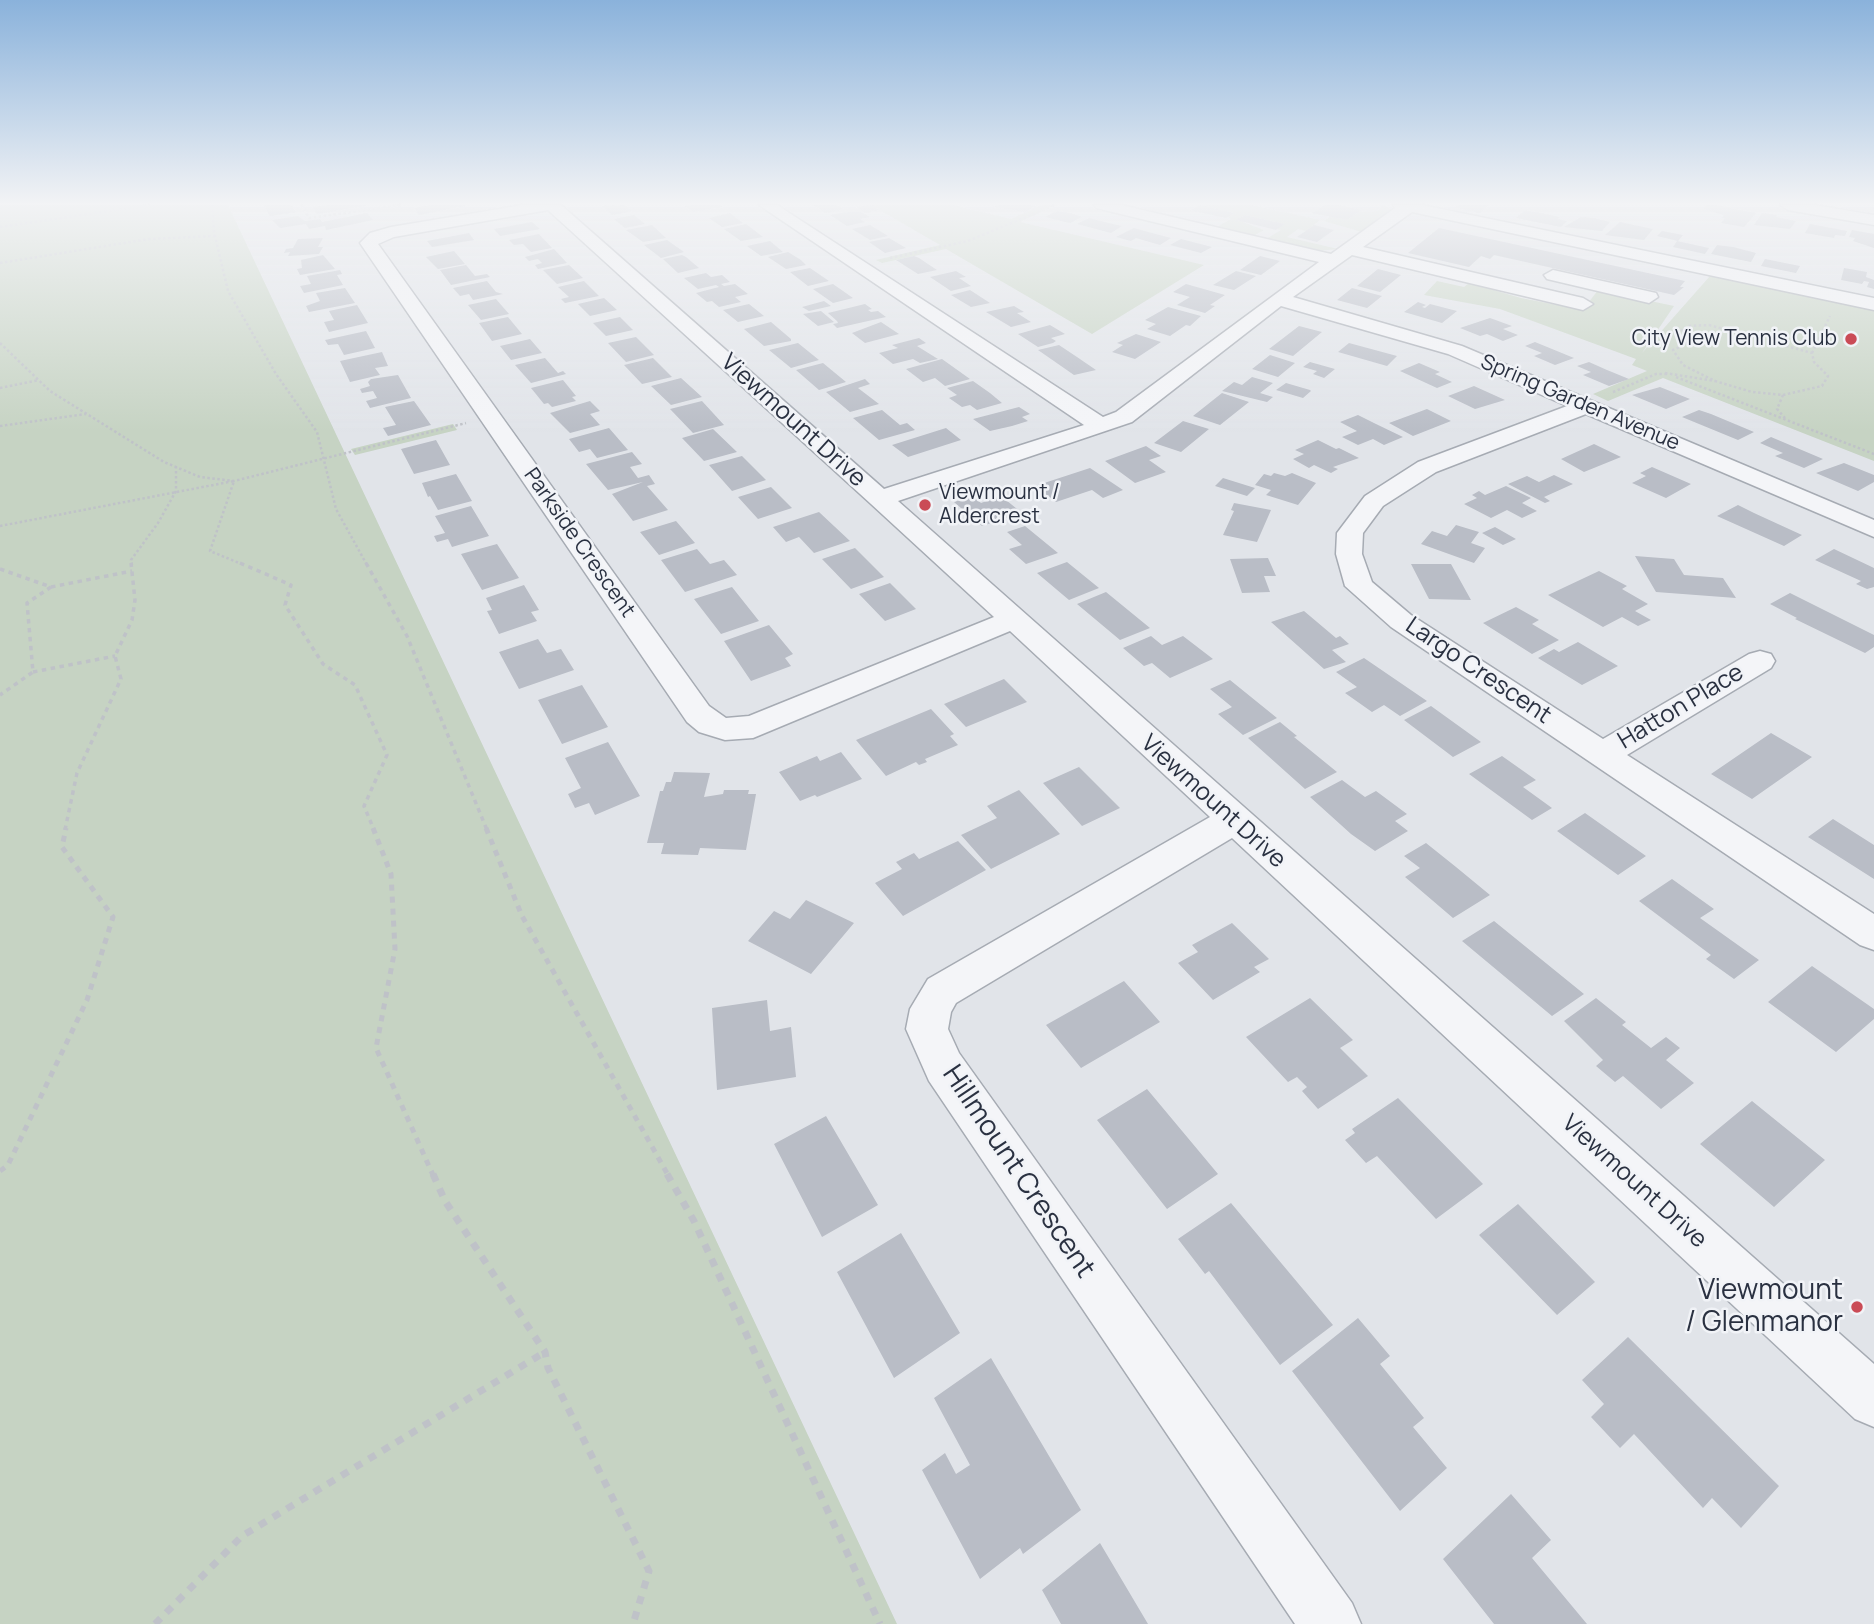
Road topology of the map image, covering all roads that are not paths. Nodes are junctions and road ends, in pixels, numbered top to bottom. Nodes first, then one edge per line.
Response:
1 (395, 281) edge
2 (635, 281) edge
3 (883, 281) edge
4 (1304, 281) edge
5 (1483, 281) edge
6 (1578, 281) edge
7 (1762, 281) edge
8 (1649, 297) dead end
9 (1278, 299) junction
10 (1583, 304) dead end
11 (1874, 304) edge
12 (1587, 407) junction
13 (1101, 426) junction
14 (880, 499) junction
15 (1874, 529) edge
16 (1014, 619) junction
17 (1760, 660) dead end
18 (1603, 754) junction
19 (1233, 820) junction
20 (1874, 934) edge
21 (1874, 1400) edge
22 (1331, 1624) edge

1 - 16 street, Parkside Crescent
2 - 14 street, Viewmount Drive
3 - 13 street
4 - 9 street
5 - 10 street
6 - 8 street
7 - 11 street
9 - 12 street, Spring Garden Avenue
9 - 13 street
12 - 15 street, Spring Garden Avenue
12 - 18 street, Largo Crescent
13 - 14 street
14 - 16 street, Viewmount Drive
16 - 19 street, Viewmount Drive
17 - 18 street, Hatton Place
18 - 20 street, Largo Crescent
19 - 21 street, Viewmount Drive
19 - 22 street, Hillmount Crescent

